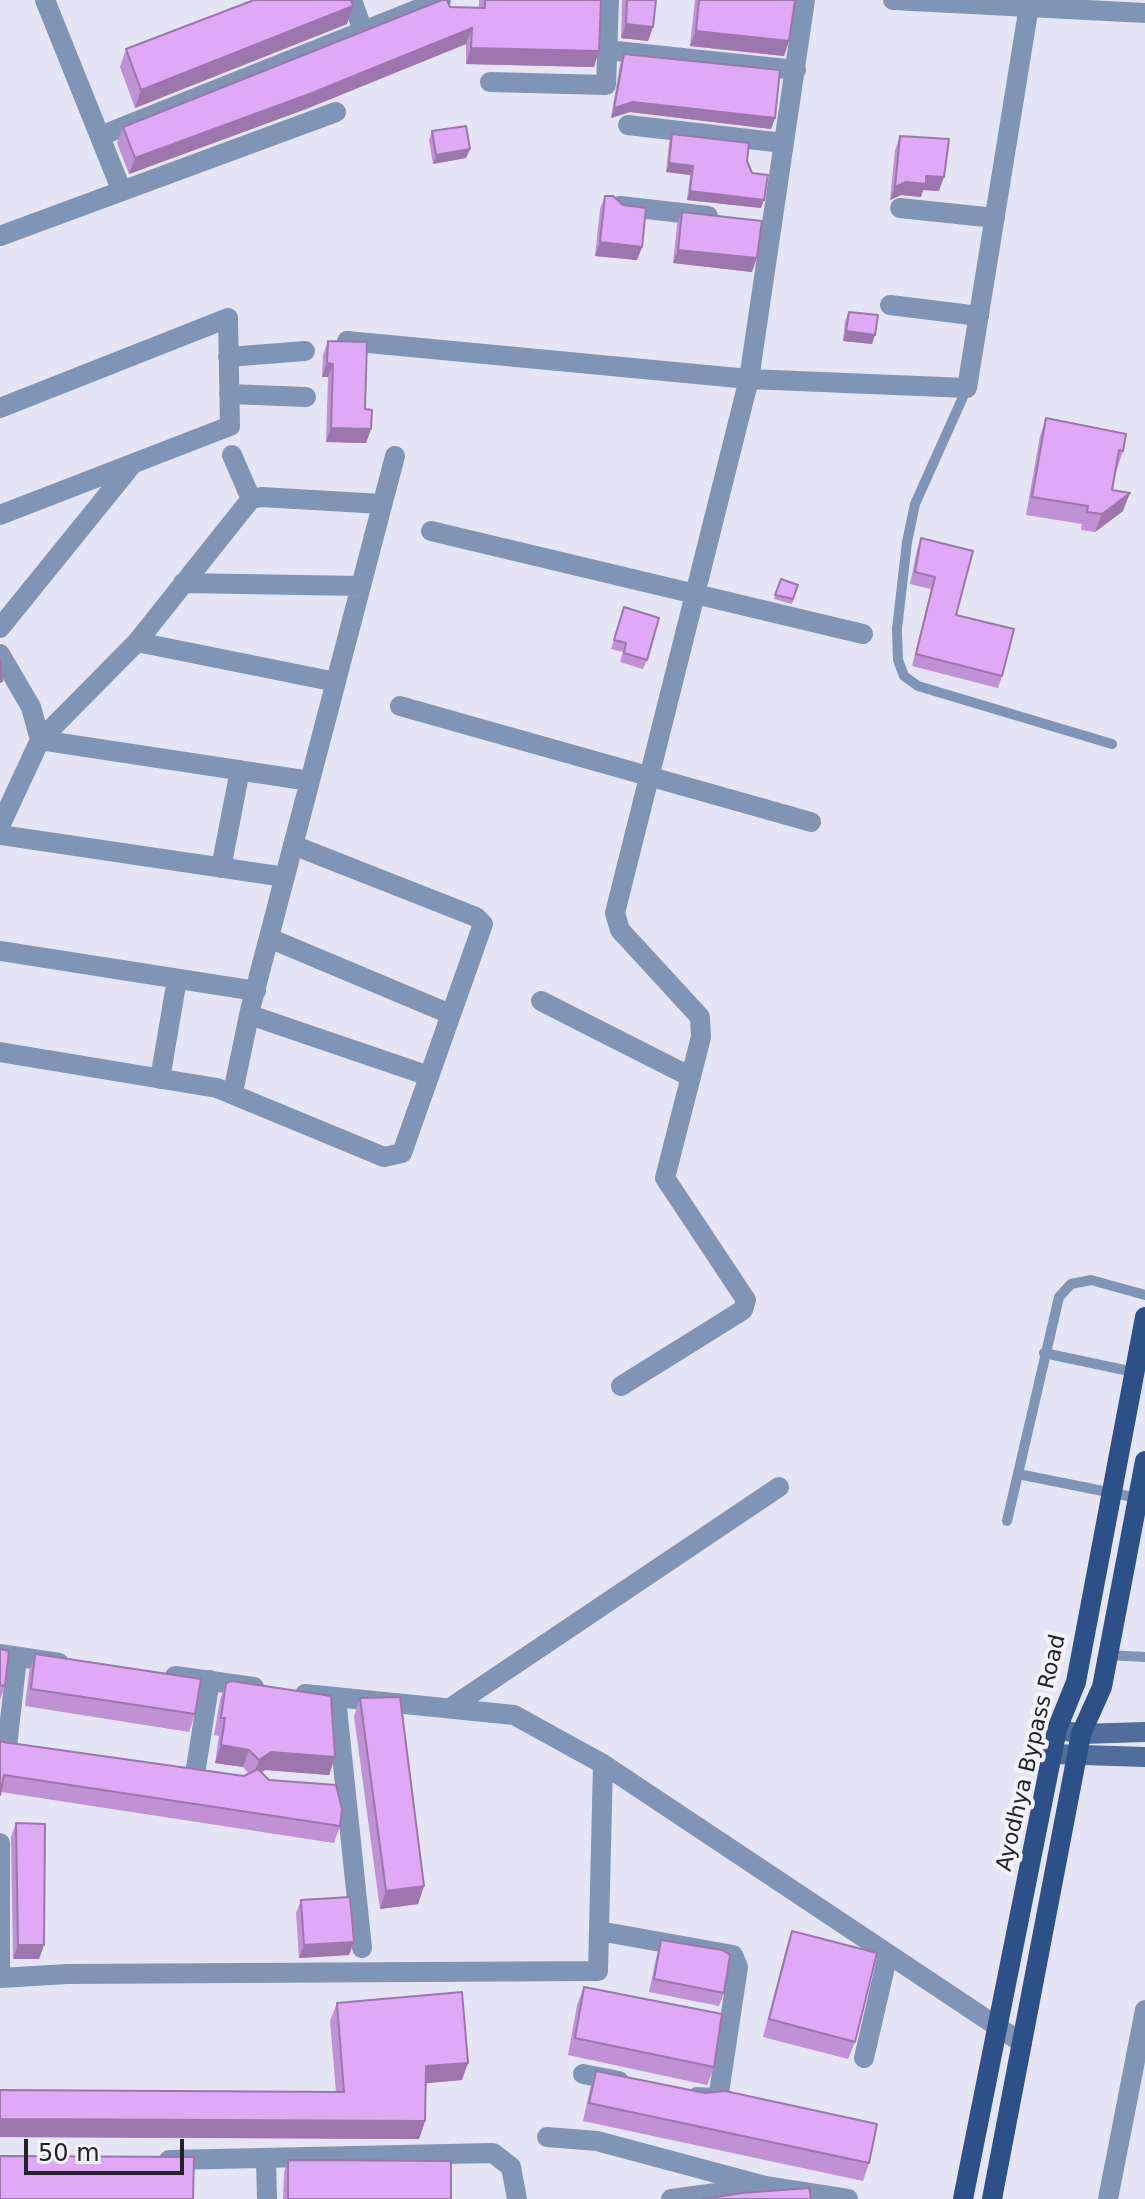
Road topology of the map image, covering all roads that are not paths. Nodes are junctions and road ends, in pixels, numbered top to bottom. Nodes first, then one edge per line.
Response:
1 (45, 0) edge
2 (352, 0) edge
3 (441, 0) edge
4 (609, 0) edge
5 (805, 0) edge
6 (893, 0) edge
7 (1029, 4) edge
8 (1145, 13) edge
9 (363, 31) junction
10 (607, 50) junction
11 (796, 70) junction
12 (490, 82) dead end
13 (336, 112) dead end
14 (628, 125) dead end
15 (100, 136) junction
16 (783, 143) junction
17 (121, 189) junction
18 (620, 206) edge
19 (900, 208) dead end
20 (728, 218) edge
21 (995, 218) junction
22 (0, 236) edge
23 (890, 305) dead end
24 (979, 316) junction
25 (347, 341) edge
26 (305, 351) dead end
27 (228, 357) junction
28 (749, 379) junction
29 (967, 388) junction
30 (229, 394) junction
31 (306, 397) dead end
32 (0, 408) edge
33 (232, 455) dead end
34 (395, 456) dead end
35 (133, 464) junction
36 (251, 499) junction
37 (382, 504) junction
38 (0, 515) edge
39 (431, 531) dead end
40 (183, 583) junction
41 (361, 586) junction
42 (695, 594) junction
43 (0, 628) edge
44 (863, 634) dead end
45 (137, 642) junction
46 (0, 654) edge
47 (336, 682) junction
48 (400, 706) dead end
49 (40, 740) junction
50 (1112, 744) dead end
51 (240, 770) junction
52 (648, 776) junction
53 (310, 781) junction
54 (811, 822) dead end
55 (1, 827) edge
56 (293, 845) junction
57 (221, 868) junction
58 (285, 877) junction
59 (269, 938) junction
60 (0, 951) edge
61 (177, 979) junction
62 (256, 991) junction
63 (541, 1001) dead end
64 (450, 1014) junction
65 (250, 1015) junction
66 (0, 1052) edge
67 (429, 1076) junction
68 (691, 1077) junction
69 (160, 1079) junction
70 (233, 1092) junction
71 (1145, 1295) edge
72 (1145, 1317) edge
73 (1044, 1353) junction
74 (1134, 1372) junction
75 (621, 1386) dead end
76 (1145, 1461) edge
77 (1018, 1474) junction
78 (779, 1487) dead end
79 (1111, 1493) junction
80 (1138, 1498) junction
81 (1007, 1521) dead end
82 (1108, 1655) junction
83 (8, 1656) edge
84 (1145, 1657) edge
85 (76, 1665) edge
86 (150, 1674) edge
87 (210, 1680) junction
88 (336, 1698) junction
89 (453, 1706) junction
90 (1057, 1729) junction
91 (1145, 1732) edge
92 (1081, 1734) junction
93 (10, 1748) edge
94 (1052, 1754) junction
95 (1077, 1757) junction
96 (1145, 1757) edge
97 (603, 1764) junction
98 (195, 1774) edge
99 (318, 1787) edge
100 (345, 1789) junction
101 (0, 1843) edge
102 (1, 1905) edge
103 (599, 1931) junction
104 (362, 1948) dead end
105 (888, 1954) junction
106 (598, 1971) junction
107 (0, 1977) edge
108 (600, 1996) edge
109 (1145, 2010) edge
110 (702, 2016) edge
111 (731, 2022) junction
112 (997, 2030) junction
113 (1022, 2043) junction
114 (864, 2058) dead end
115 (583, 2074) dead end
116 (642, 2086) edge
117 (671, 2092) edge
118 (547, 2137) dead end
119 (266, 2159) junction
120 (141, 2160) edge
121 (765, 2186) junction
122 (267, 2199) edge
123 (517, 2199) edge
124 (671, 2199) edge
125 (848, 2199) edge
126 (963, 2199) edge
127 (992, 2199) edge
128 (1108, 2199) edge

1 - 15 street
2 - 9 street
3 - 9 street
4 - 10 street
5 - 11 street
6 - 7 street
7 - 8 street
7 - 21 street
9 - 15 street
10 - 11 street
10 - 12 street
11 - 16 street
13 - 17 street
14 - 16 street
15 - 17 street
16 - 28 street
17 - 22 street
18 - 20 street
19 - 21 street
21 - 24 street
23 - 24 street
24 - 29 street
25 - 28 street
26 - 27 street
27 - 30 street
27 - 32 street
28 - 29 street
28 - 42 street
29 - 50 lane
30 - 31 street
30 - 35 street
33 - 36 street
34 - 37 street
35 - 38 street
35 - 43 street
36 - 37 street
36 - 40 street
37 - 41 street
39 - 42 street
40 - 41 street
40 - 45 street
41 - 47 street
42 - 44 street
42 - 52 street
45 - 47 street
45 - 49 street
46 - 49 street
47 - 53 street
48 - 52 street
49 - 51 street
49 - 55 street
51 - 53 street
51 - 57 street
52 - 54 street
52 - 68 street
53 - 56 street
55 - 57 street
56 - 58 street
56 - 64 street
57 - 58 street
58 - 59 street
59 - 62 street
59 - 64 street
60 - 61 street
61 - 62 street
61 - 69 street
62 - 65 street
63 - 68 street
64 - 67 street
65 - 67 street
65 - 70 street
66 - 69 street
67 - 70 street
68 - 75 street
69 - 70 street
71 - 73 lane
72 - 74 main road, Ayodhya Bypass Road
73 - 74 lane
73 - 77 lane
74 - 79 main road, Ayodhya Bypass Road
76 - 80 main road, Ayodhya Bypass Road
77 - 79 lane
77 - 81 lane
78 - 89 street
79 - 80 lane
79 - 90 main road, Ayodhya Bypass Road
80 - 82 main road, Ayodhya Bypass Road
82 - 84 lane
82 - 92 main road, Ayodhya Bypass Road
83 - 85 street
83 - 93 street
86 - 87 street
87 - 88 street
87 - 98 street
88 - 89 street
88 - 100 street
89 - 97 street
90 - 92 street
90 - 94 main road, Ayodhya Bypass Road
91 - 92 street
92 - 95 main road, Ayodhya Bypass Road
94 - 95 street
94 - 112 main road, Ayodhya Bypass Road
95 - 96 street
95 - 113 main road, Ayodhya Bypass Road
97 - 103 street
97 - 105 street
99 - 100 street
100 - 104 street
101 - 102 street
102 - 107 street
103 - 106 street
103 - 111 street
105 - 112 street
105 - 114 street
106 - 107 street
106 - 108 street
109 - 128 street
110 - 111 street
111 - 117 street
112 - 113 street
112 - 126 main road, Ayodhya Bypass Road
113 - 127 main road, Ayodhya Bypass Road
115 - 116 street
118 - 121 street
119 - 120 street
119 - 122 street
119 - 123 street
121 - 124 street
121 - 125 street

